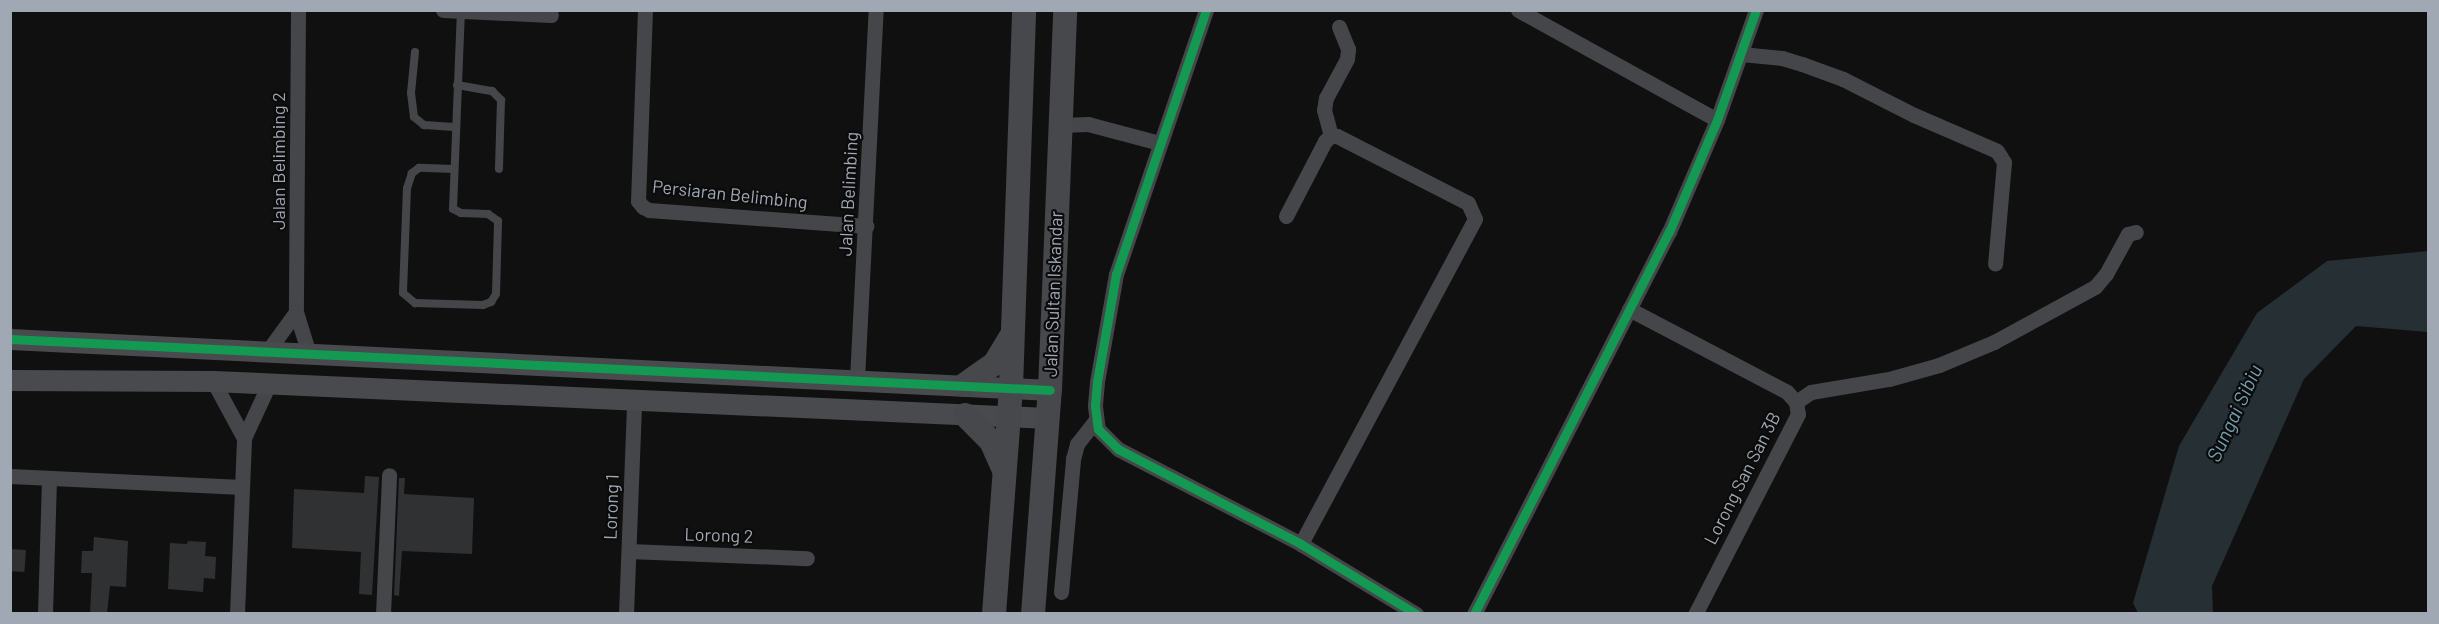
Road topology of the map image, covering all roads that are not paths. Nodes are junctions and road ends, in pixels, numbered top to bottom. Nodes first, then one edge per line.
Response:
1 (298, 10) edge
2 (443, 10) edge
3 (645, 10) edge
4 (876, 10) edge
5 (1024, 10) edge
6 (1065, 10) edge
7 (1206, 10) edge
8 (1518, 10) edge
9 (1756, 10) edge
10 (461, 12) edge
11 (550, 15) dead end
12 (1339, 27) dead end
13 (415, 52) dead end
14 (1741, 54) junction
15 (457, 85) junction
16 (1717, 120) junction
17 (1060, 124) junction
18 (454, 127) junction
19 (1331, 136) junction
20 (1160, 143) junction
21 (454, 169) junction
22 (499, 170) dead end
23 (1286, 216) dead end
24 (866, 226) junction
25 (2136, 232) dead end
26 (1995, 264) dead end
27 (1629, 309) junction
28 (296, 312) junction
29 (1013, 331) junction
30 (10, 339) edge
31 (267, 352) junction
32 (309, 354) junction
33 (857, 379) junction
34 (10, 380) edge
35 (213, 381) junction
36 (269, 384) junction
37 (964, 385) junction
38 (1011, 387) junction
39 (1050, 390) junction
40 (634, 402) junction
41 (1796, 402) junction
42 (965, 415) junction
43 (1009, 415) junction
44 (1047, 418) junction
45 (1096, 420) junction
46 (244, 438) junction
47 (389, 475) dead end
48 (10, 476) edge
49 (1005, 477) junction
50 (49, 478) junction
51 (242, 487) junction
52 (1300, 544) junction
53 (629, 551) junction
54 (807, 558) dead end
55 (1061, 592) dead end
56 (45, 614) edge
57 (237, 614) edge
58 (383, 614) edge
59 (626, 614) edge
60 (994, 614) edge
61 (1034, 614) edge
62 (1416, 614) edge
63 (1474, 614) edge
64 (1695, 614) edge

1 - 28 street, Jalan Belimbing 2
2 - 10 street
3 - 24 street, Persiaran Belimbing
4 - 24 street, Jalan Belimbing
5 - 29 main road
6 - 17 main road, Jalan Sultan Iskandar
7 - 20 street
8 - 16 street
9 - 14 street
10 - 11 street
10 - 15 lane
12 - 19 street
13 - 18 lane
14 - 16 street
14 - 26 street
15 - 18 lane
15 - 22 lane
16 - 27 street
17 - 20 street
17 - 39 main road, Jalan Sultan Iskandar
18 - 21 lane
19 - 23 street
19 - 52 street
20 - 45 street
21 - 21 lane
24 - 33 street, Jalan Belimbing
25 - 41 street
27 - 41 street, Lorong San San 3B
27 - 63 street
28 - 31 street
28 - 32 street, Jalan Belimbing 2
29 - 37 main road
29 - 38 main road
30 - 31 street
31 - 32 street
32 - 33 street
33 - 37 street
34 - 35 street
35 - 36 street
35 - 46 street
36 - 40 street
36 - 46 street
37 - 38 street
38 - 39 street
38 - 43 main road
39 - 44 main road, Jalan Sultan Iskandar
40 - 42 street
40 - 53 street, Lorong 1
41 - 64 street, Lorong San San 3B
42 - 43 street
42 - 49 main road
43 - 44 street
43 - 49 main road
44 - 61 main road, Jalan Sultan Iskandar
45 - 52 street
45 - 55 street
46 - 51 street
47 - 58 street
48 - 50 street
49 - 60 main road
50 - 51 street
50 - 56 street
51 - 57 street
52 - 62 street
53 - 54 street, Lorong 2
53 - 59 street, Lorong 1

